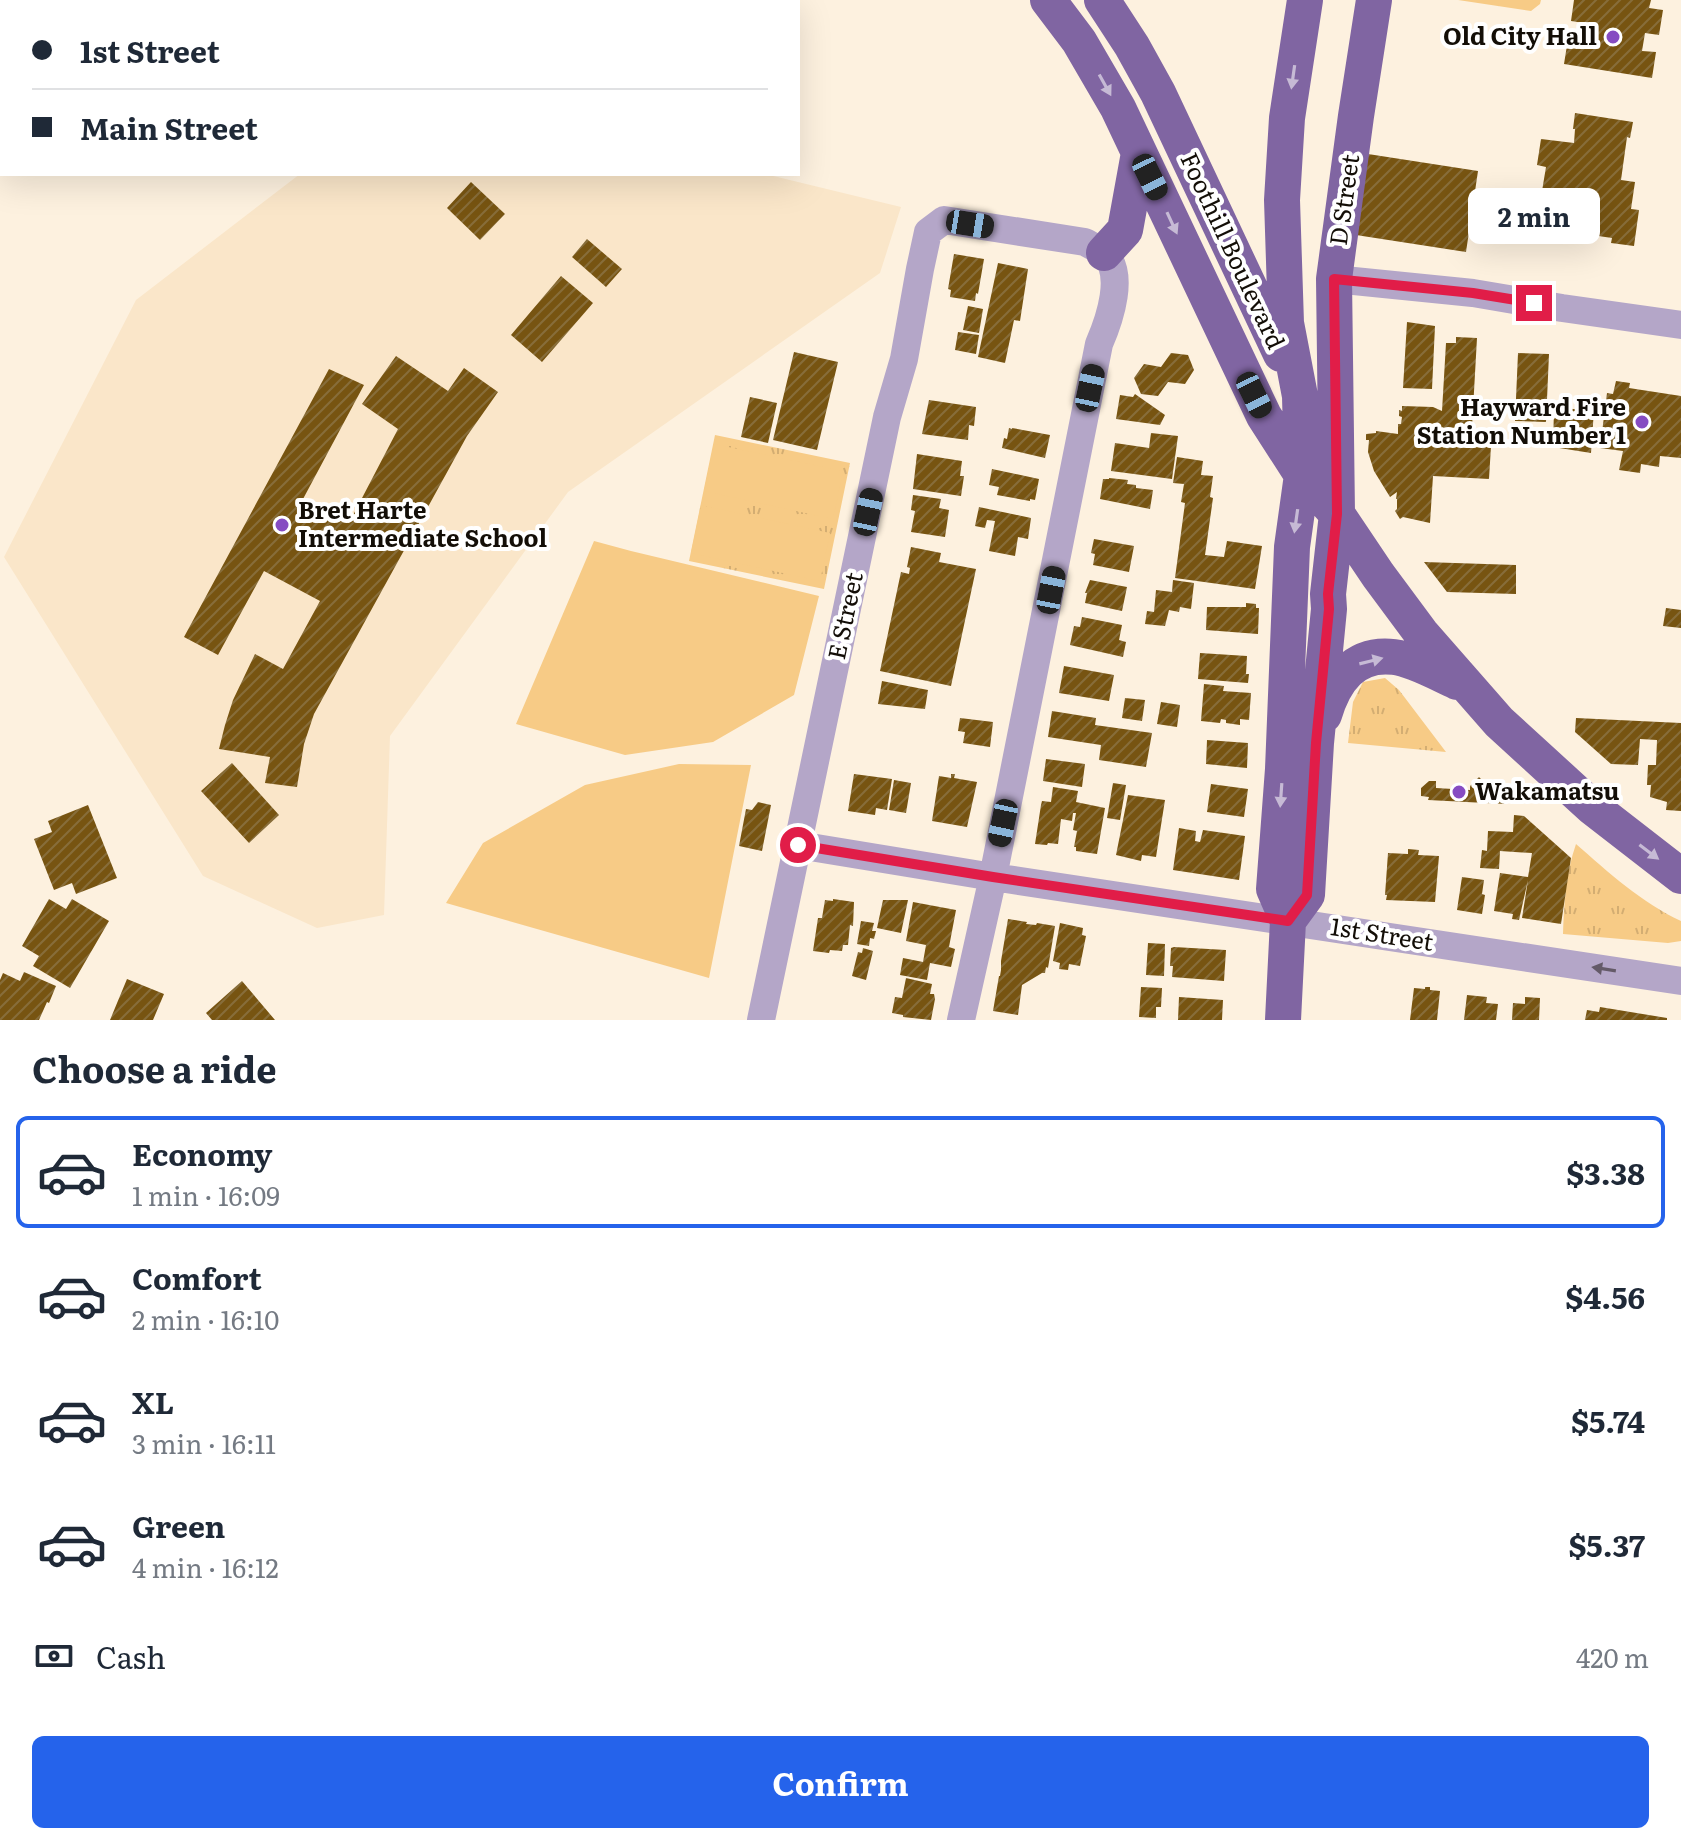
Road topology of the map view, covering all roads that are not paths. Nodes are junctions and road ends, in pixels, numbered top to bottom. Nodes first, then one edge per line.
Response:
1 (1048, 0) edge
2 (1102, 0) edge
3 (1305, 0) edge
4 (1374, 0) edge
5 (1139, 153) junction
6 (1104, 253) junction
7 (1334, 279) junction
8 (1681, 325) edge
9 (1300, 396) junction
10 (1302, 475) junction
11 (1337, 514) junction
12 (1466, 686) junction
13 (1316, 743) junction
14 (798, 845) junction
15 (1681, 876) edge
16 (993, 877) junction
17 (1288, 921) junction
18 (1681, 981) edge
19 (761, 1020) edge
20 (961, 1020) edge
21 (1283, 1020) edge

1 -> 5 main road, Foothill Boulevard
2 - 9 main road, Foothill Boulevard
3 -> 9 main road, D Street
4 - 7 main road, D Street
5 - 6 main road
5 -> 10 main road, Foothill Boulevard
6 - 14 street, E Street
6 - 16 street
7 - 8 street
7 - 11 main road, D Street
9 - 10 main road, D Street
9 - 11 main road, Foothill Boulevard
10 - 11 main road, Foothill Boulevard
10 -> 17 main road, D Street
11 - 12 main road, Foothill Boulevard
11 - 13 main road, D Street
13 -> 12 main road
12 -> 15 main road, Foothill Boulevard
13 - 17 main road, D Street
14 - 16 street, 1st Street
14 - 19 street, E Street
16 - 17 street, 1st Street
16 - 20 street
18 -> 17 street, 1st Street
17 - 21 main road, D Street

